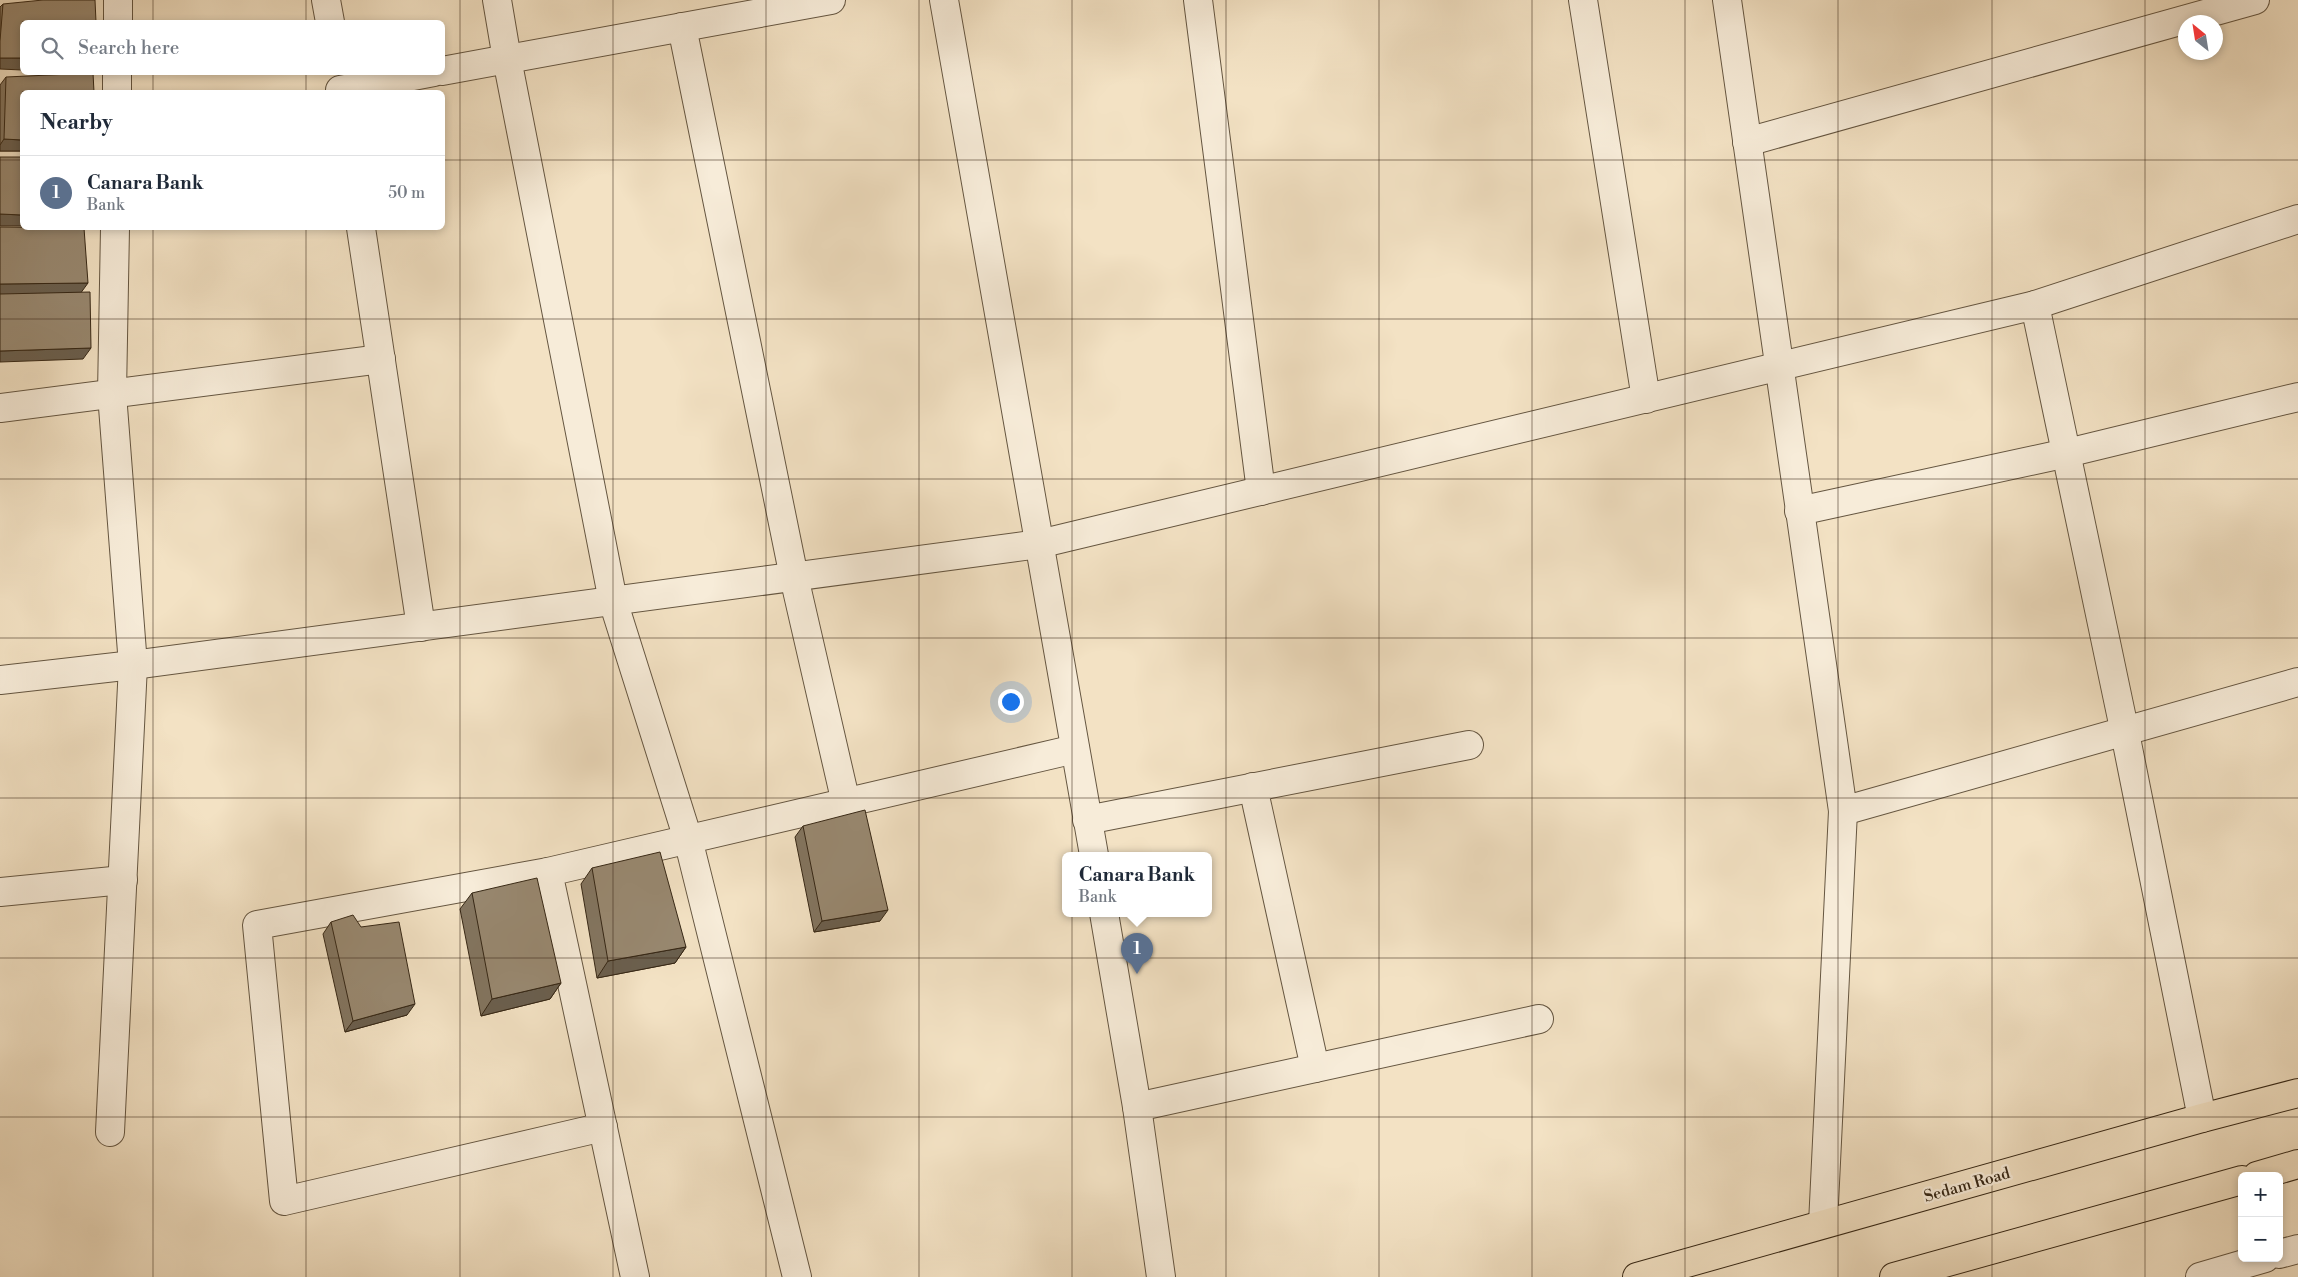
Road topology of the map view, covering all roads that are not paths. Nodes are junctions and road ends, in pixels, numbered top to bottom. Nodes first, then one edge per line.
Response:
1 (118, 0) edge
2 (326, 0) edge
3 (497, 0) edge
4 (831, 0) edge
5 (944, 0) edge
6 (1198, 0) edge
7 (1583, 0) edge
8 (1727, 0) edge
9 (2255, 0) edge
10 (118, 20) edge
11 (330, 20) edge
12 (682, 27) junction
13 (507, 59) junction
14 (445, 70) edge
15 (117, 75) edge
16 (412, 75) edge
17 (339, 85) edge
18 (117, 90) edge
19 (1746, 142) junction
20 (2298, 218) edge
21 (114, 230) edge
22 (361, 230) edge
23 (2035, 305) junction
24 (381, 359) junction
25 (1778, 367) junction
26 (112, 394) junction
27 (2298, 397) edge
28 (1646, 399) junction
29 (0, 408) edge
30 (2066, 453) junction
31 (1261, 491) junction
32 (1799, 511) junction
33 (1039, 544) junction
34 (794, 577) junction
35 (613, 601) junction
36 (421, 626) junction
37 (133, 665) junction
38 (0, 680) edge
39 (2298, 682) edge
40 (2125, 732) junction
41 (1469, 745) dead end
42 (1075, 749) junction
43 (1253, 787) junction
44 (846, 803) junction
45 (1842, 811) junction
46 (1087, 820) junction
47 (688, 839) junction
48 (1093, 852) edge
49 (548, 872) junction
50 (123, 880) junction
51 (0, 892) edge
52 (1105, 917) edge
53 (1539, 1019) dead end
54 (1315, 1068) junction
55 (2298, 1093) edge
56 (1137, 1107) junction
57 (2202, 1118) junction
58 (603, 1127) junction
59 (110, 1132) dead end
60 (2298, 1164) edge
61 (2271, 1172) edge
62 (2238, 1181) edge
63 (1823, 1224) junction
64 (2298, 1249) edge
65 (2283, 1253) edge
66 (2251, 1262) edge
67 (635, 1277) edge
68 (797, 1277) edge
69 (1161, 1277) edge
70 (1637, 1277) edge
71 (1894, 1277) edge
72 (2200, 1277) edge

1 - 10 street
2 - 11 street
3 - 13 street
4 - 12 street
5 - 33 street
6 - 31 street
7 - 28 street
8 - 19 street
9 - 19 street
12 - 13 street
12 - 34 street
13 - 14 street
13 - 35 street
15 - 18 street
16 - 17 street
19 - 25 street
20 - 23 street
21 - 26 street
22 - 24 street
23 - 25 street
23 - 30 street
24 - 26 street
24 - 36 street
25 - 28 street
25 - 32 street
26 - 29 street
26 - 37 street
27 - 30 street
28 - 31 street
30 - 32 street
30 - 40 street
31 - 33 street
32 - 45 street
33 - 34 street
33 - 42 street
34 - 35 street
34 - 44 street
35 - 36 street
35 - 47 street
36 - 37 street
37 - 38 street
37 - 50 street
39 - 40 street
40 - 45 street
40 - 57 street
41 - 43 street
42 - 44 street
42 - 46 street
43 - 46 street
43 - 54 street
44 - 47 street
45 - 63 street
46 - 48 street
47 - 49 street
47 - 68 street
49 - 58 street
49 - 58 street
50 - 51 street
50 - 59 street
52 - 56 street
53 - 54 street
54 - 56 street
55 - 57 main road, Sedam Road
56 - 69 street
57 - 63 main road, Sedam Road
58 - 67 street
60 - 61 main road
62 - 71 main road
63 - 70 main road, Sedam Road
64 - 65 street
66 - 72 street

